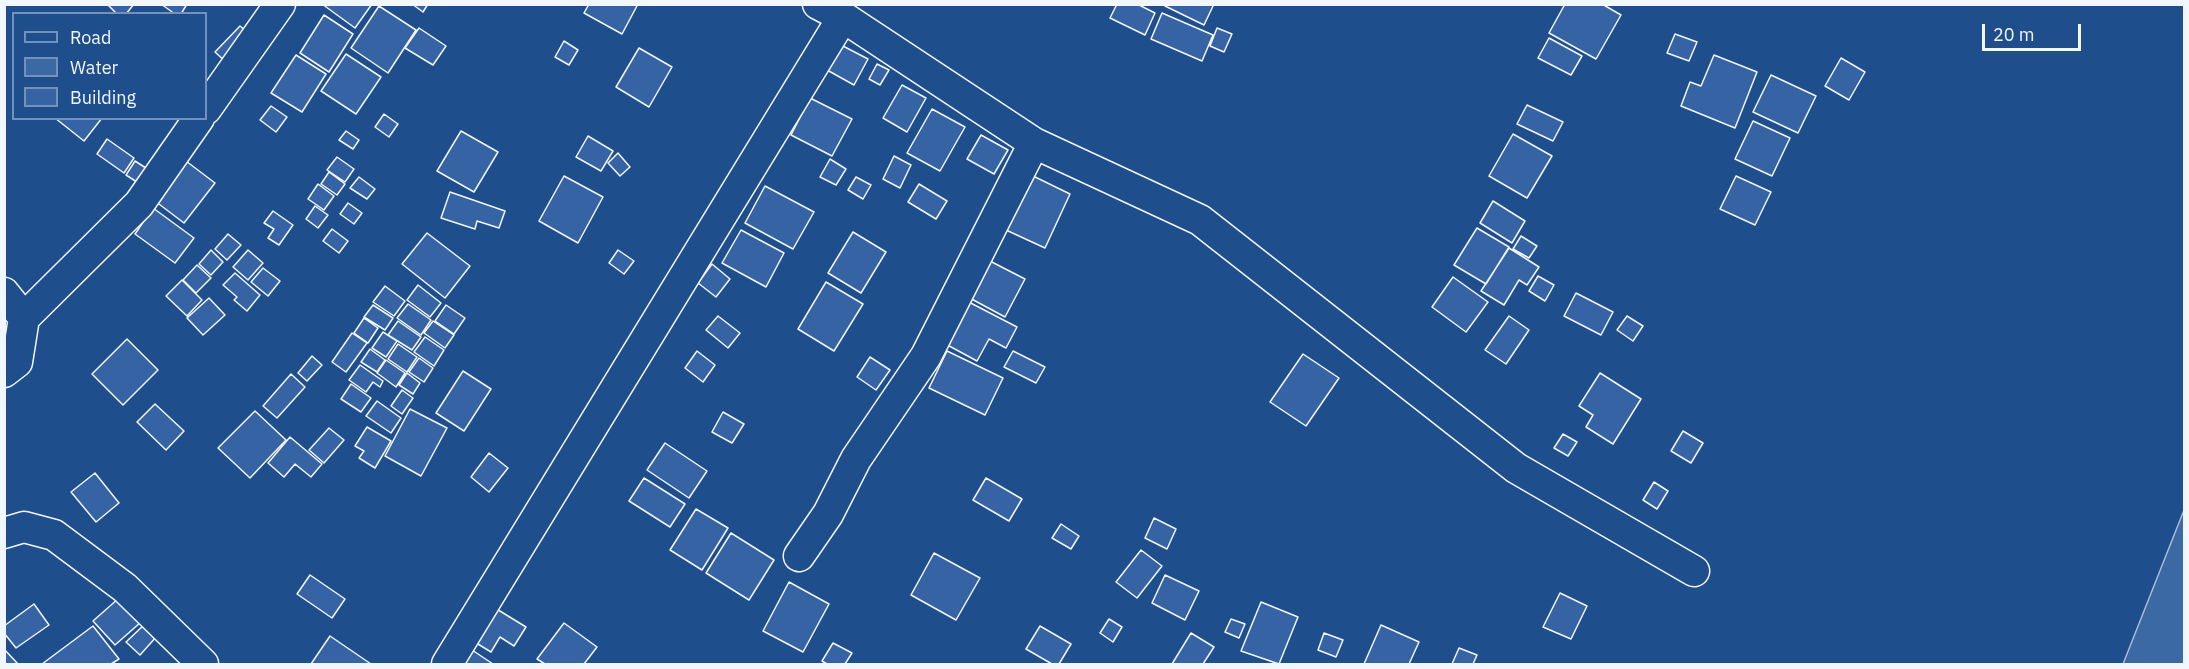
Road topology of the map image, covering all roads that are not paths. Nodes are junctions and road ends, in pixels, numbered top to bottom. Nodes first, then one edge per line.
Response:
1 (280, 4) edge
2 (830, 11) edge
3 (207, 109) edge
4 (198, 120) edge
5 (1034, 143) junction
6 (4, 293) edge
7 (24, 318) junction
8 (4, 372) edge
9 (4, 533) edge
10 (799, 556) dead end
11 (1694, 571) dead end
12 (203, 664) edge
13 (447, 664) edge

1 - 3 street
2 - 5 street
2 - 13 street
4 - 7 street
5 - 10 street
5 - 11 street
6 - 7 street
7 - 8 street
9 - 12 street

